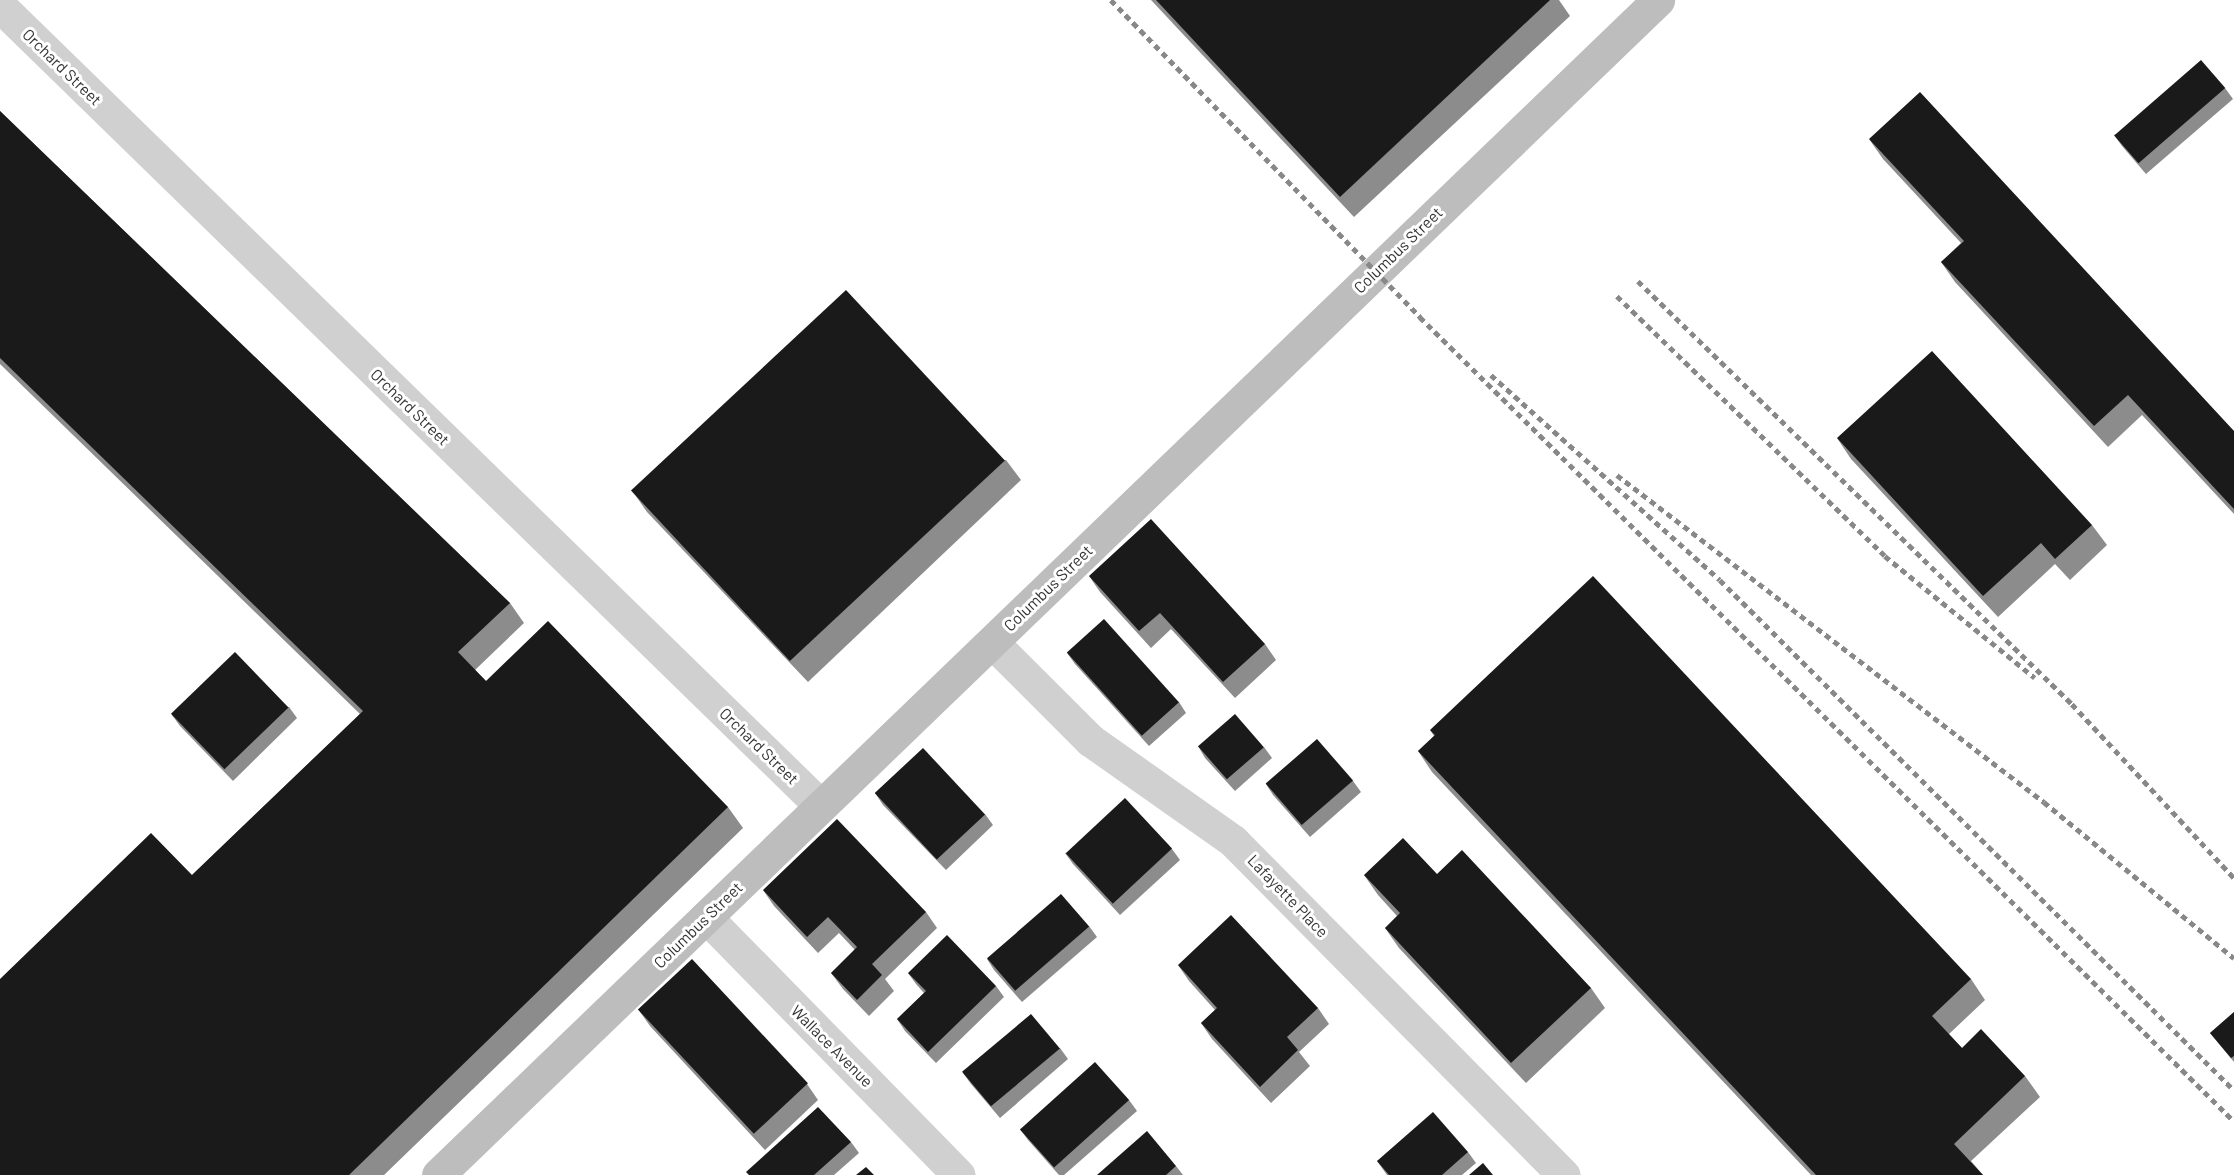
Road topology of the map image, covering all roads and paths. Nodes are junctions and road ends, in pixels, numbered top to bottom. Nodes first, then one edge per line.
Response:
1 (1658, 0) edge
2 (0, 6) edge
3 (992, 642) junction
4 (821, 806) junction
5 (706, 916) junction
6 (438, 1175) edge
7 (959, 1175) edge
8 (1564, 1175) edge

1 - 3 street, Columbus Street
2 - 4 street, Orchard Street
3 - 4 street, Columbus Street
3 - 8 street, Lafayette Place
4 - 5 street, Columbus Street
5 - 6 street, Columbus Street
5 - 7 street, Wallace Avenue

